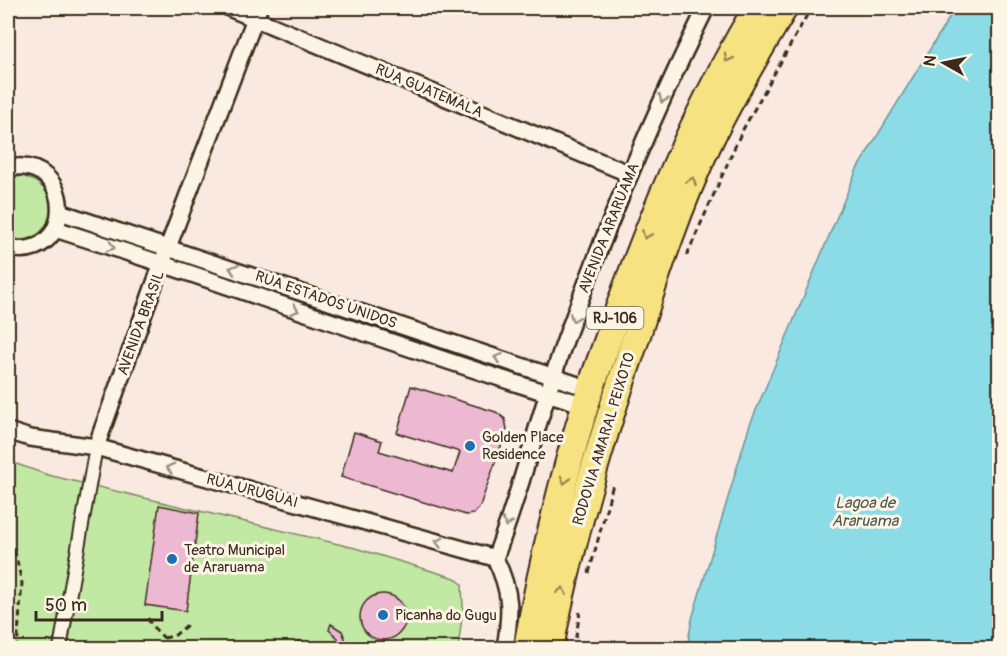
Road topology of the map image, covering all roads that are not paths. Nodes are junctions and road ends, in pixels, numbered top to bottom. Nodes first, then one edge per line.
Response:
1 (229, 8) edge
2 (706, 8) edge
3 (757, 8) edge
4 (784, 8) edge
5 (257, 13) edge
6 (8, 165) edge
7 (630, 174) junction
8 (60, 212) junction
9 (55, 230) junction
10 (168, 247) junction
11 (8, 248) edge
12 (162, 263) junction
13 (657, 275) junction
14 (278, 284) junction
15 (271, 302) junction
16 (357, 310) junction
17 (351, 329) junction
18 (434, 336) junction
19 (427, 354) junction
20 (553, 376) junction
21 (548, 394) junction
22 (590, 398) junction
23 (8, 431) edge
24 (96, 447) junction
25 (576, 532) junction
26 (495, 558) junction
27 (60, 648) edge
28 (505, 648) edge
29 (527, 648) edge
30 (550, 648) edge

1 - 5 street, RUA GUATEMALA
2 -> 7 street, AVENIDA ARARUAMA
3 -> 22 highway, RODOVIA AMARAL PEIXOTO / RJ-106
13 -> 4 highway, RODOVIA AMARAL PEIXOTO / RJ-106
5 - 7 street, RUA GUATEMALA
5 - 10 street, AVENIDA BRASIL
6 - 8 street
7 -> 20 street, AVENIDA ARARUAMA
8 - 9 street
8 - 10 street, RUA ESTADOS UNIDOS
9 - 11 street
9 -> 12 street, RUA ESTADOS UNIDOS
10 - 12 street, AVENIDA BRASIL
14 -> 10 street, RUA ESTADOS UNIDOS
12 - 15 street, RUA ESTADOS UNIDOS
12 - 24 street, AVENIDA BRASIL
13 - 22 highway
13 - 25 highway, RODOVIA AMARAL PEIXOTO / RJ-106
14 - 15 street
14 - 16 street, RUA ESTADOS UNIDOS
15 -> 17 street, RUA ESTADOS UNIDOS
16 - 17 street
16 - 18 street, RUA ESTADOS UNIDOS
17 - 19 street, RUA ESTADOS UNIDOS
18 - 19 street
20 -> 18 street, RUA ESTADOS UNIDOS
19 - 21 street, RUA ESTADOS UNIDOS
20 - 21 street, AVENIDA ARARUAMA
20 - 22 street, RUA ESTADOS UNIDOS
21 - 22 street, RUA ESTADOS UNIDOS
21 -> 26 street, AVENIDA ARARUAMA
22 - 25 highway
22 -> 29 highway, RODOVIA AMARAL PEIXOTO / RJ-106
23 - 24 street, RUA URUGUAI
26 -> 24 street, RUA URUGUAI
24 - 27 street, AVENIDA BRASIL
30 -> 25 highway, RODOVIA AMARAL PEIXOTO / RJ-106
26 - 28 street

